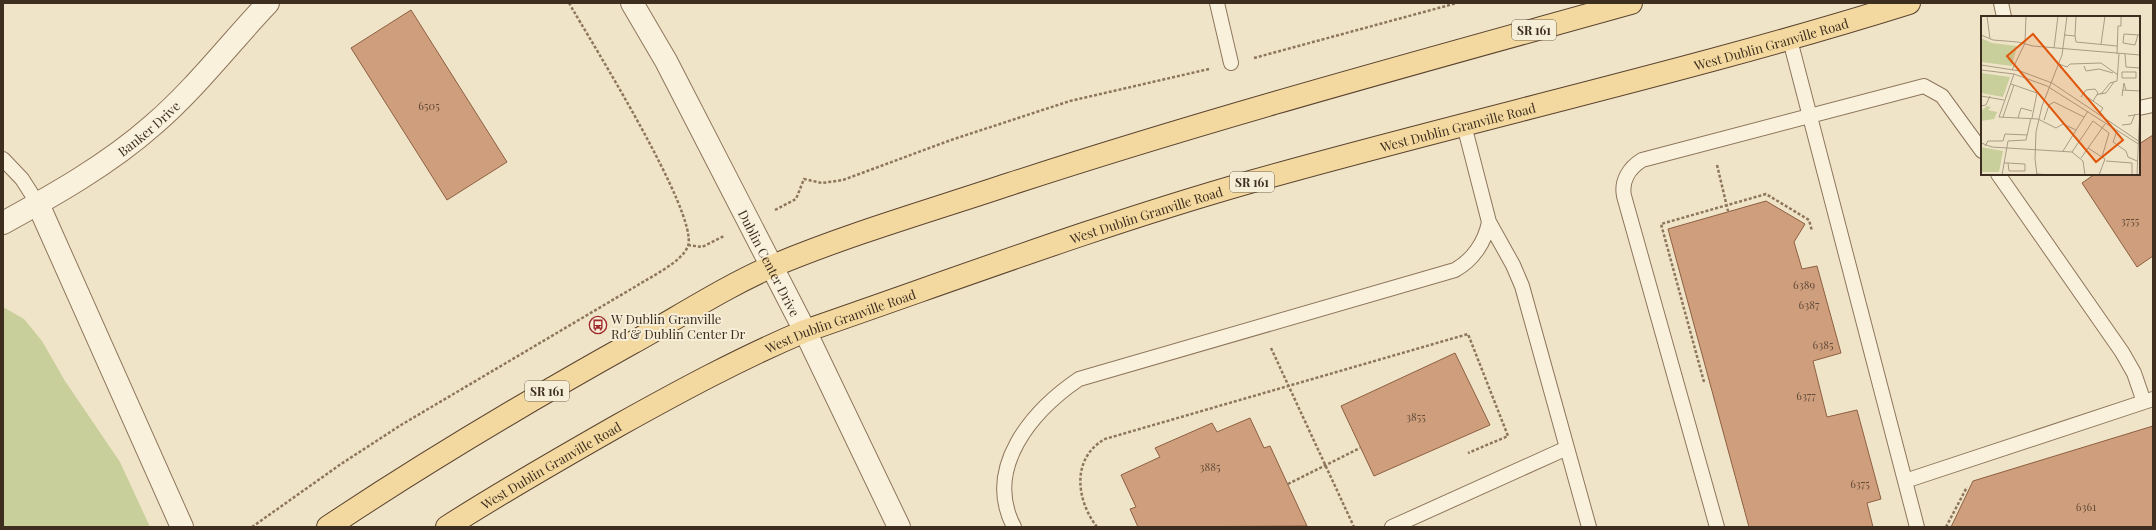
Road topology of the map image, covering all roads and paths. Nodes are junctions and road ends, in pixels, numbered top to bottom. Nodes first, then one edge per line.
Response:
1 (268, 3) edge
2 (569, 3) edge
3 (632, 3) edge
4 (1457, 3) edge
5 (1630, 3) edge
6 (1909, 3) edge
7 (2000, 3) edge
8 (1220, 4) edge
9 (1607, 6) edge
10 (2004, 16) edge
11 (1790, 40) junction
12 (1250, 59) dead end
13 (1231, 64) dead end
14 (1212, 68) dead end
15 (2153, 105) edge
16 (2140, 108) edge
17 (1808, 117) junction
18 (1464, 126) junction
19 (1712, 142) junction
20 (1981, 150) edge
21 (3, 160) edge
22 (1999, 175) edge
23 (799, 192) dead end
24 (38, 204) junction
25 (1726, 206) junction
26 (1728, 211) dead end
27 (1489, 222) junction
28 (3, 223) edge
29 (1813, 234) dead end
30 (772, 267) junction
31 (1261, 326) junction
32 (805, 331) junction
33 (1704, 383) dead end
34 (1289, 386) junction
35 (2148, 401) edge
36 (1360, 448) dead end
37 (1567, 448) junction
38 (1468, 453) dead end
39 (1326, 466) junction
40 (1905, 481) junction
41 (1288, 484) dead end
42 (182, 527) edge
43 (252, 527) edge
44 (328, 527) edge
45 (447, 527) edge
46 (899, 527) edge
47 (1014, 527) edge
48 (1097, 527) edge
49 (1354, 527) edge
50 (1392, 527) edge
51 (1589, 527) edge
52 (1717, 527) edge
53 (1917, 527) edge

1 - 24 street, Banker Drive
2 - 43 path
3 - 30 street, Dublin Center Drive
4 - 12 path
5 - 9 main road, SR 161
6 - 11 main road, West Dublin Granville Road / SR 161
7 - 10 lane
8 - 13 lane
9 - 30 main road, SR 161
11 - 17 lane
11 - 18 main road, West Dublin Granville Road / SR 161
14 - 23 path
15 - 16 lane
17 - 19 lane
17 - 20 lane
17 - 40 lane
18 - 27 lane
18 - 32 main road, West Dublin Granville Road / SR 161
19 - 25 path
19 - 52 lane
21 - 24 lane
22 - 35 lane
24 - 28 street, Banker Drive
24 - 42 street
25 - 26 path
25 - 29 path
25 - 33 path
27 - 31 lane
27 - 37 lane
30 - 32 street, Dublin Center Drive
30 - 44 main road, SR 161
31 - 34 path
31 - 47 lane
32 - 45 main road, West Dublin Granville Road / SR 161
32 - 46 street, Dublin Center Drive
34 - 38 path
34 - 39 path
34 - 48 path
35 - 40 lane
36 - 39 path
37 - 50 lane
37 - 51 lane
39 - 41 path
39 - 49 path
40 - 53 lane

